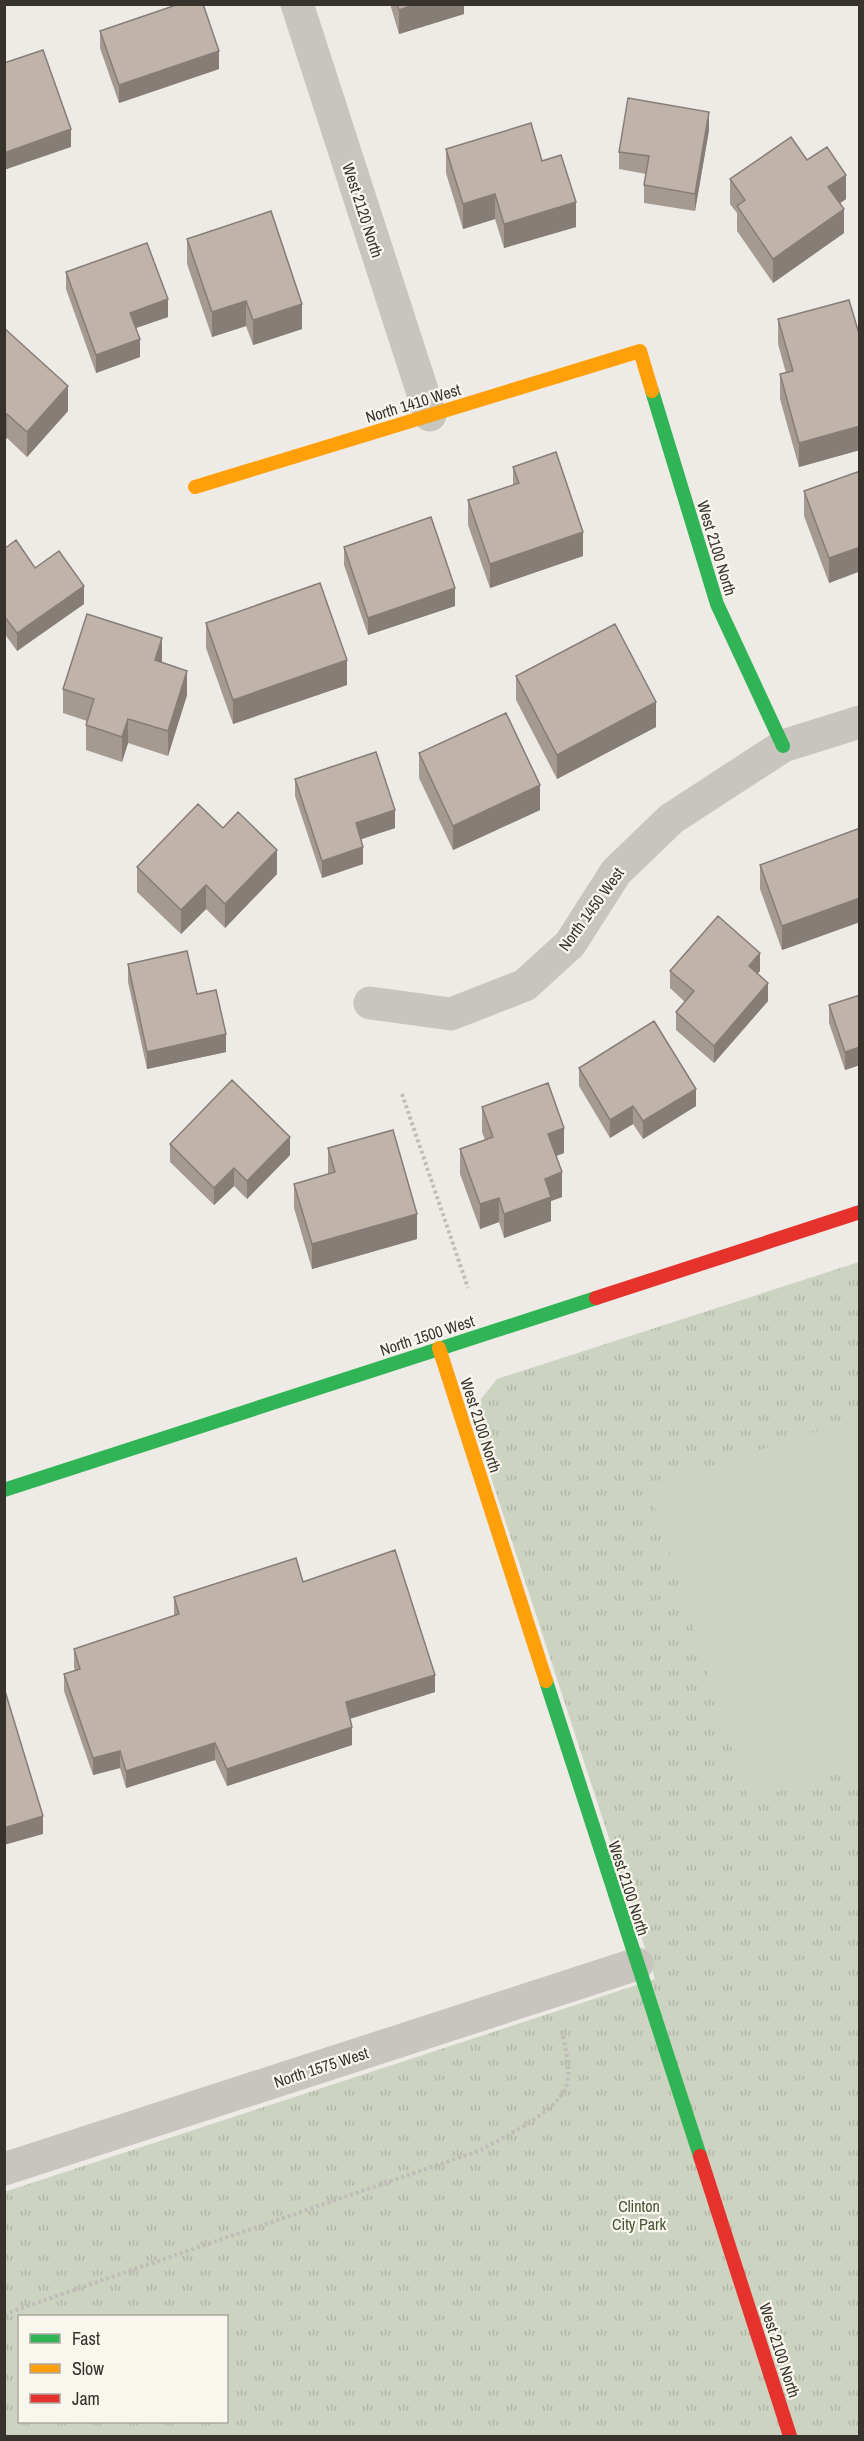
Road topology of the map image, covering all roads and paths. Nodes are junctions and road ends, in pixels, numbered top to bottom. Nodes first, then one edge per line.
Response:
1 (297, 4) edge
2 (640, 351) joint
3 (430, 416) junction
4 (195, 487) dead end
5 (860, 722) edge
6 (783, 746) junction
7 (370, 1003) dead end
8 (402, 1094) dead end
9 (860, 1212) edge
10 (468, 1288) dead end
11 (439, 1348) junction
12 (4, 1490) edge
13 (637, 1964) junction
14 (560, 2025) dead end
15 (4, 2169) edge
16 (4, 2314) edge
17 (790, 2436) edge

1 - 3 street, West 2120 North
2 - 3 street, North 1410 West
2 - 6 street, West 2100 North
3 - 4 street, North 1410 West
5 - 6 street, North 1450 West
6 - 7 street, North 1450 West
8 - 10 path
9 - 11 street, North 1500 West
11 - 12 street, North 1500 West
11 - 13 street, West 2100 North
13 - 15 street, North 1575 West
13 - 17 street, West 2100 North
14 - 16 path

